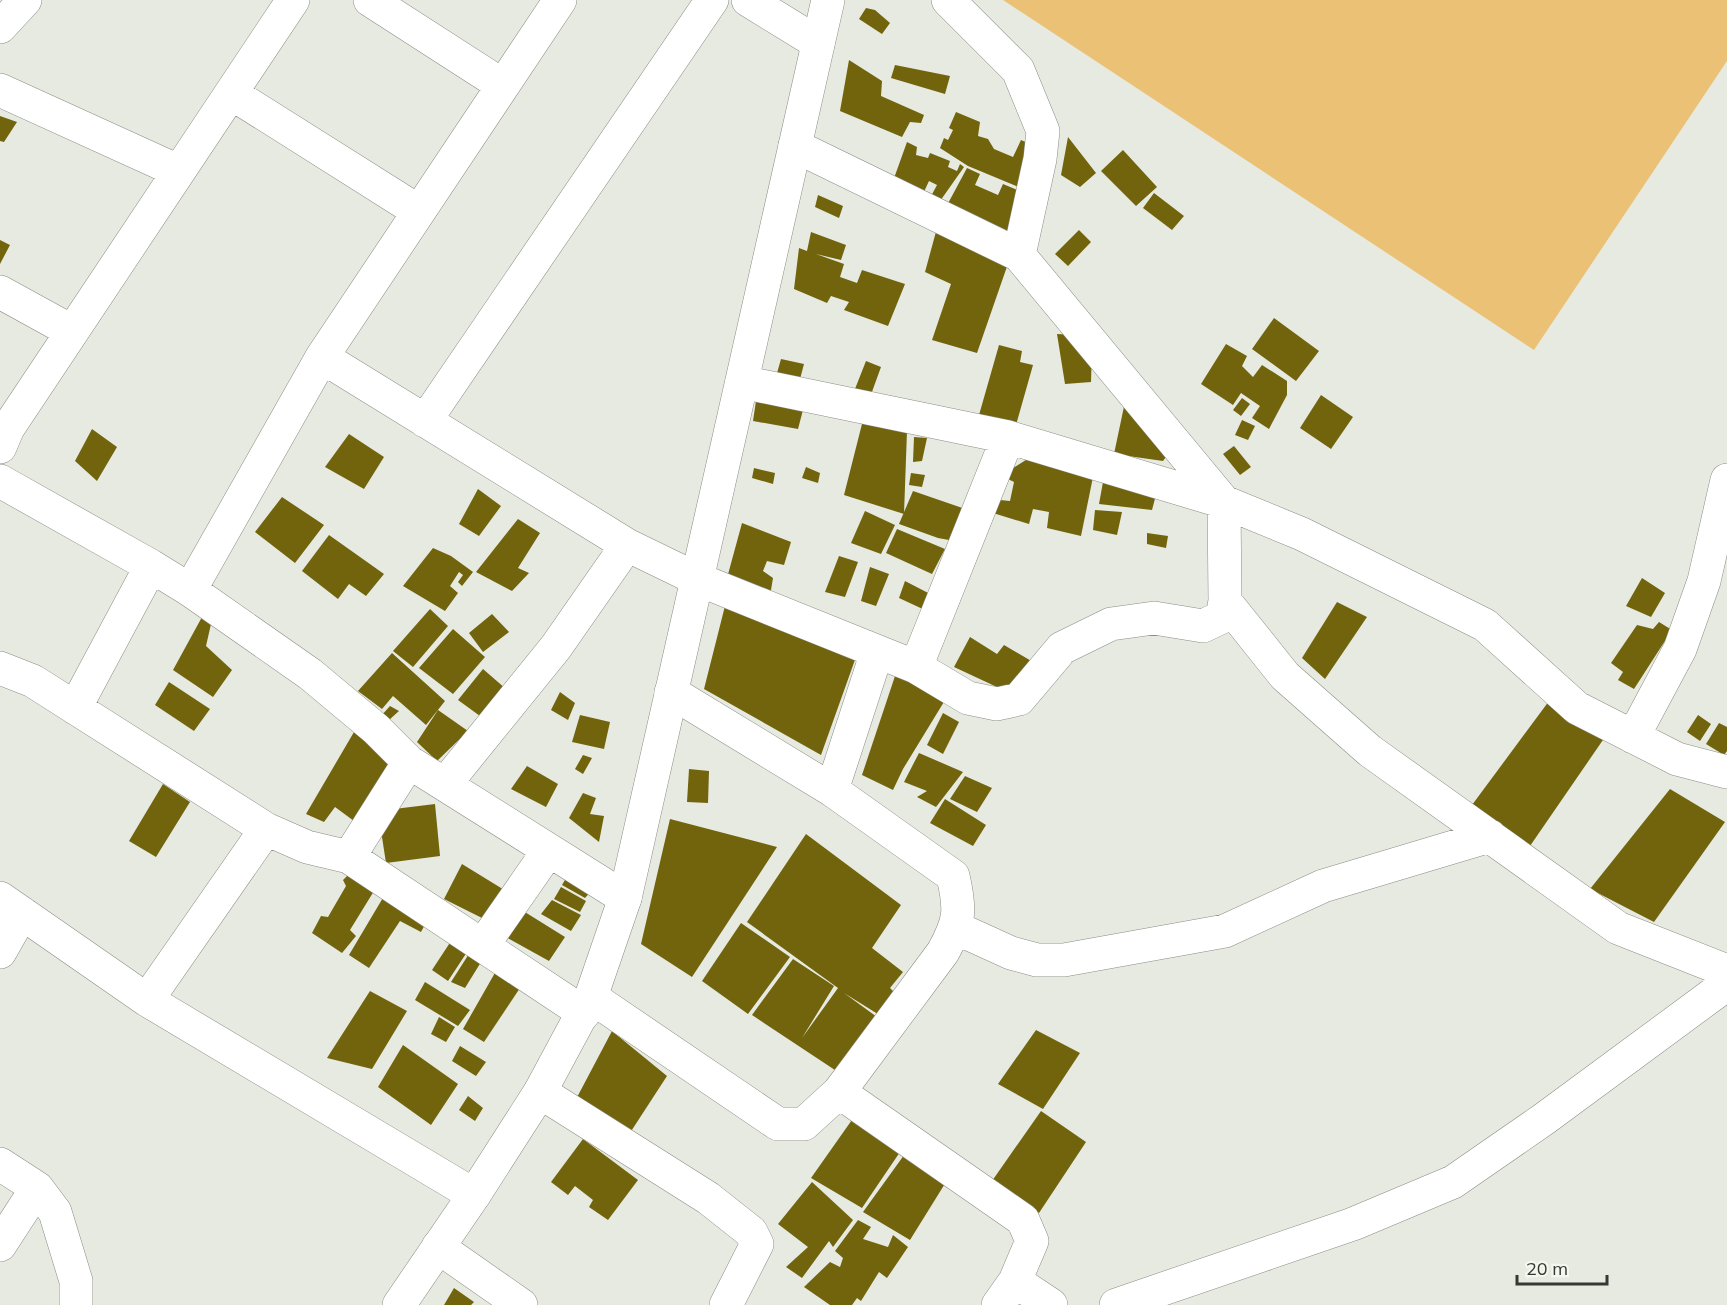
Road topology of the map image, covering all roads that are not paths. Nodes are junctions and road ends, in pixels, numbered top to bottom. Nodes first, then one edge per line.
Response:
1 (25, 0) edge
2 (293, 0) edge
3 (370, 0) edge
4 (560, 0) edge
5 (712, 0) edge
6 (748, 0) edge
7 (828, 0) edge
8 (948, 0) edge
9 (0, 27) edge
10 (818, 44) junction
11 (502, 85) junction
12 (0, 90) edge
13 (231, 93) junction
14 (795, 146) junction
15 (178, 171) junction
16 (418, 211) junction
17 (1019, 255) junction
18 (0, 292) edge
19 (72, 331) junction
20 (322, 357) junction
21 (742, 382) junction
22 (425, 421) junction
23 (2, 433) edge
24 (1008, 437) junction
25 (1727, 480) edge
26 (0, 481) edge
27 (1224, 502) junction
28 (627, 545) junction
29 (152, 566) junction
30 (697, 579) junction
31 (190, 591) junction
32 (1225, 601) junction
33 (877, 652) junction
34 (916, 667) junction
35 (0, 668) edge
36 (671, 692) junction
37 (75, 708) junction
38 (1633, 737) junction
39 (409, 762) junction
40 (1727, 772) edge
41 (445, 784) junction
42 (832, 790) junction
43 (266, 829) junction
44 (1490, 836) junction
45 (549, 850) junction
46 (349, 857) junction
47 (625, 898) junction
48 (11, 906) edge
49 (956, 928) junction
50 (483, 945) junction
51 (0, 952) edge
52 (1727, 971) edge
53 (1727, 984) edge
54 (147, 1000) junction
55 (587, 1005) junction
56 (540, 1092) junction
57 (839, 1092) junction
58 (0, 1164) edge
59 (37, 1188) junction
60 (474, 1195) junction
61 (0, 1245) edge
62 (438, 1247) junction
63 (1006, 1293) edge
64 (76, 1305) edge
65 (399, 1305) edge
66 (521, 1305) edge
67 (726, 1305) edge
68 (1051, 1305) edge
69 (1116, 1305) edge

1 - 9 street
2 - 13 street
3 - 11 street
4 - 11 street
5 - 22 street
6 - 10 street
7 - 10 street
8 - 17 street
10 - 14 street
11 - 16 street
12 - 15 street
13 - 15 street
13 - 16 street
14 - 17 street
14 - 21 street
15 - 19 street
16 - 20 street
17 - 27 street
18 - 19 street
19 - 23 street
20 - 22 street
20 - 31 street
21 - 24 street
21 - 30 street
22 - 28 street
24 - 27 street
24 - 34 street
25 - 38 street
26 - 29 street
27 - 32 street
27 - 38 street
28 - 30 street
28 - 41 street
29 - 31 street
29 - 37 street
30 - 33 street
30 - 36 street
31 - 39 street
32 - 34 street
32 - 44 street
33 - 34 street
33 - 42 street
35 - 37 street
36 - 42 street
36 - 47 street
37 - 43 street
38 - 40 street
39 - 41 street
39 - 46 street
41 - 45 street
42 - 49 street
43 - 46 street
43 - 54 street
44 - 49 street
44 - 52 street
45 - 47 street
45 - 50 street
46 - 50 street
47 - 55 street
48 - 51 street
48 - 54 street
49 - 57 street
50 - 55 street
53 - 69 street
54 - 60 street
55 - 56 street
55 - 57 street
56 - 60 street
56 - 67 street
57 - 63 street
58 - 59 street
59 - 61 street
59 - 64 street
60 - 62 street
62 - 65 street
62 - 66 street
63 - 68 street

